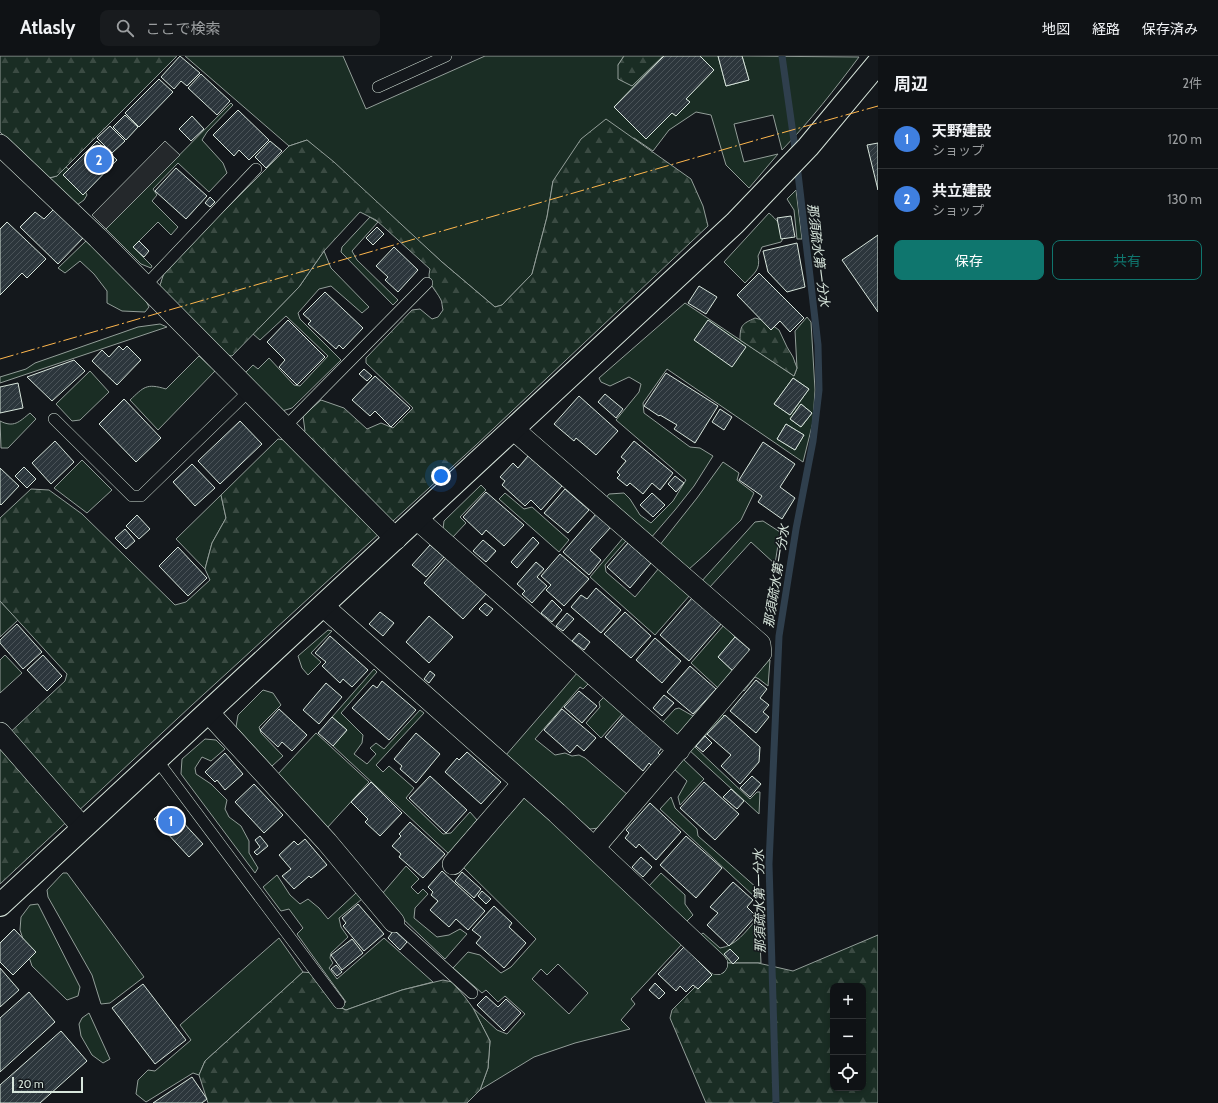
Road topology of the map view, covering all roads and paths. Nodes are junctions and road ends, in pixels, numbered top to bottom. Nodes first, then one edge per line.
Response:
1 (446, 56) edge
2 (878, 63) edge
3 (378, 87) dead end
4 (0, 145) edge
5 (256, 169) dead end
6 (427, 283) dead end
7 (145, 286) junction
8 (249, 391) junction
9 (54, 419) dead end
10 (286, 427) junction
11 (514, 430) junction
12 (417, 519) junction
13 (396, 538) junction
14 (323, 606) junction
15 (208, 712) junction
16 (0, 733) edge
17 (679, 750) junction
18 (157, 760) junction
19 (523, 783) junction
20 (83, 828) junction
21 (594, 848) junction
22 (453, 864) dead end
23 (0, 905) edge
24 (394, 922) joint
25 (717, 964) dead end
26 (472, 993) dead end
27 (339, 1003) dead end

1 - 3 lane
2 - 11 street
4 - 7 street
5 - 7 lane
6 - 10 lane
7 - 8 street
8 - 9 lane
8 - 10 street
10 - 13 street
11 - 12 street
11 - 17 street
12 - 13 street
12 - 17 street
13 - 14 street
14 - 15 street
14 - 19 street
15 - 18 street
15 - 24 street
16 - 20 street
17 - 21 street
18 - 20 street
18 - 27 lane
19 - 21 street
19 - 22 street
20 - 23 street
21 - 25 street
24 - 26 lane

